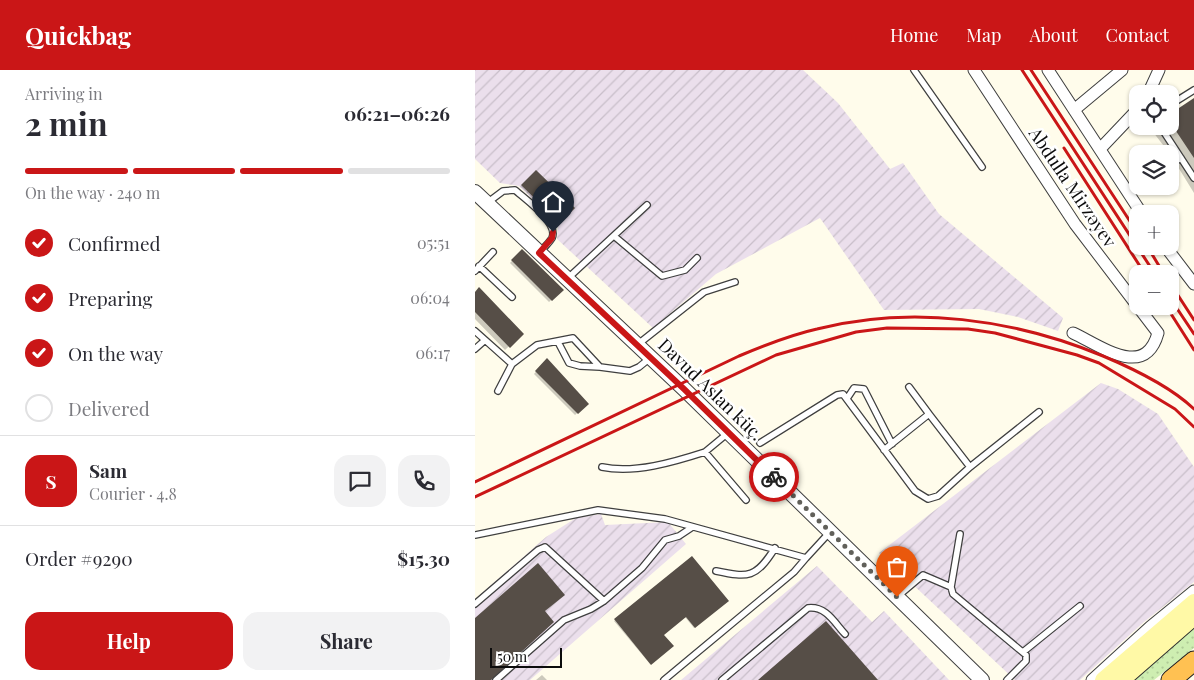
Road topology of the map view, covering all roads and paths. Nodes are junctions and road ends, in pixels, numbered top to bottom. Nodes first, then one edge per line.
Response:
1 (914, 70) edge
2 (974, 70) edge
3 (1048, 70) edge
4 (1122, 70) edge
5 (1159, 70) edge
6 (1152, 85) edge
7 (1194, 90) edge
8 (1179, 100) edge
9 (1074, 110) junction
10 (1129, 118) edge
11 (1165, 135) edge
12 (1100, 149) junction
13 (1181, 158) joint
14 (982, 167) dead end
15 (1194, 178) edge
16 (1127, 191) joint
17 (475, 192) edge
18 (487, 203) junction
19 (647, 205) dead end
20 (1136, 205) edge
21 (614, 236) junction
22 (493, 252) dead end
23 (539, 253) junction
24 (1172, 255) edge
25 (697, 258) dead end
26 (477, 268) edge
27 (567, 280) junction
28 (735, 282) dead end
29 (1194, 284) edge
30 (512, 297) dead end
31 (475, 331) edge
32 (1073, 332) dead end
33 (484, 341) junction
34 (557, 342) junction
35 (637, 345) junction
36 (475, 349) edge
37 (650, 358) junction
38 (512, 364) junction
39 (600, 367) junction
40 (909, 387) dead end
41 (498, 391) dead end
42 (848, 397) junction
43 (1039, 412) dead end
44 (929, 414) junction
45 (728, 432) junction
46 (760, 443) dead end
47 (892, 444) junction
48 (883, 450) junction
49 (705, 452) junction
50 (601, 467) dead end
51 (970, 467) junction
52 (746, 500) dead end
53 (691, 528) junction
54 (829, 532) junction
55 (960, 534) dead end
56 (475, 535) edge
57 (775, 548) junction
58 (806, 558) junction
59 (716, 571) dead end
60 (951, 587) junction
61 (1194, 590) edge
62 (897, 597) junction
63 (604, 601) junction
64 (1194, 602) edge
65 (475, 604) edge
66 (1080, 606) dead end
67 (1194, 617) edge
68 (845, 634) dead end
69 (1023, 652) junction
70 (1194, 661) edge
71 (496, 680) edge
72 (664, 680) edge
73 (722, 680) edge
74 (982, 680) edge
75 (1007, 680) edge
76 (1091, 680) edge
77 (1103, 680) edge
78 (1122, 680) edge
79 (1171, 680) edge

1 - 14 lane
2 - 32 street, Abdulla Mirzəyev
3 - 9 street
4 - 9 street
5 - 6 street
7 - 8 lane
9 - 12 street
10 - 12 street
11 - 13 lane
12 - 16 street
13 - 15 lane
16 - 20 street
17 - 18 street, Davud Aslan küç.
18 - 23 street, Davud Aslan küç.
18 - 23 lane
19 - 21 lane
21 - 25 lane
21 - 27 lane
22 - 26 lane
23 - 27 street, Davud Aslan küç.
24 - 29 street
26 - 30 lane
27 - 35 street, Davud Aslan küç.
28 - 35 lane
31 - 33 lane
33 - 36 lane
33 - 38 lane
34 - 38 lane
34 - 39 lane
34 - 39 lane
35 - 37 street, Davud Aslan küç.
37 - 39 lane
37 - 45 street, Davud Aslan küç.
38 - 41 lane
40 - 44 lane
42 - 46 lane
42 - 47 lane
42 - 48 lane
43 - 51 lane
44 - 47 lane
44 - 51 lane
45 - 49 lane
45 - 54 street, Davud Aslan küç.
47 - 48 lane
48 - 51 lane
49 - 50 lane
49 - 52 lane
53 - 56 lane
53 - 57 lane
53 - 63 lane
54 - 58 lane
54 - 62 street, Davud Aslan küç.
55 - 60 lane
57 - 58 lane
57 - 59 lane
58 - 72 lane
60 - 62 lane
60 - 69 lane
61 - 76 street
62 - 74 street, Davud Aslan küç.
63 - 65 lane
63 - 71 lane
64 - 77 main road
66 - 69 lane
67 - 78 main road
68 - 73 lane
69 - 75 lane
70 - 79 highway

